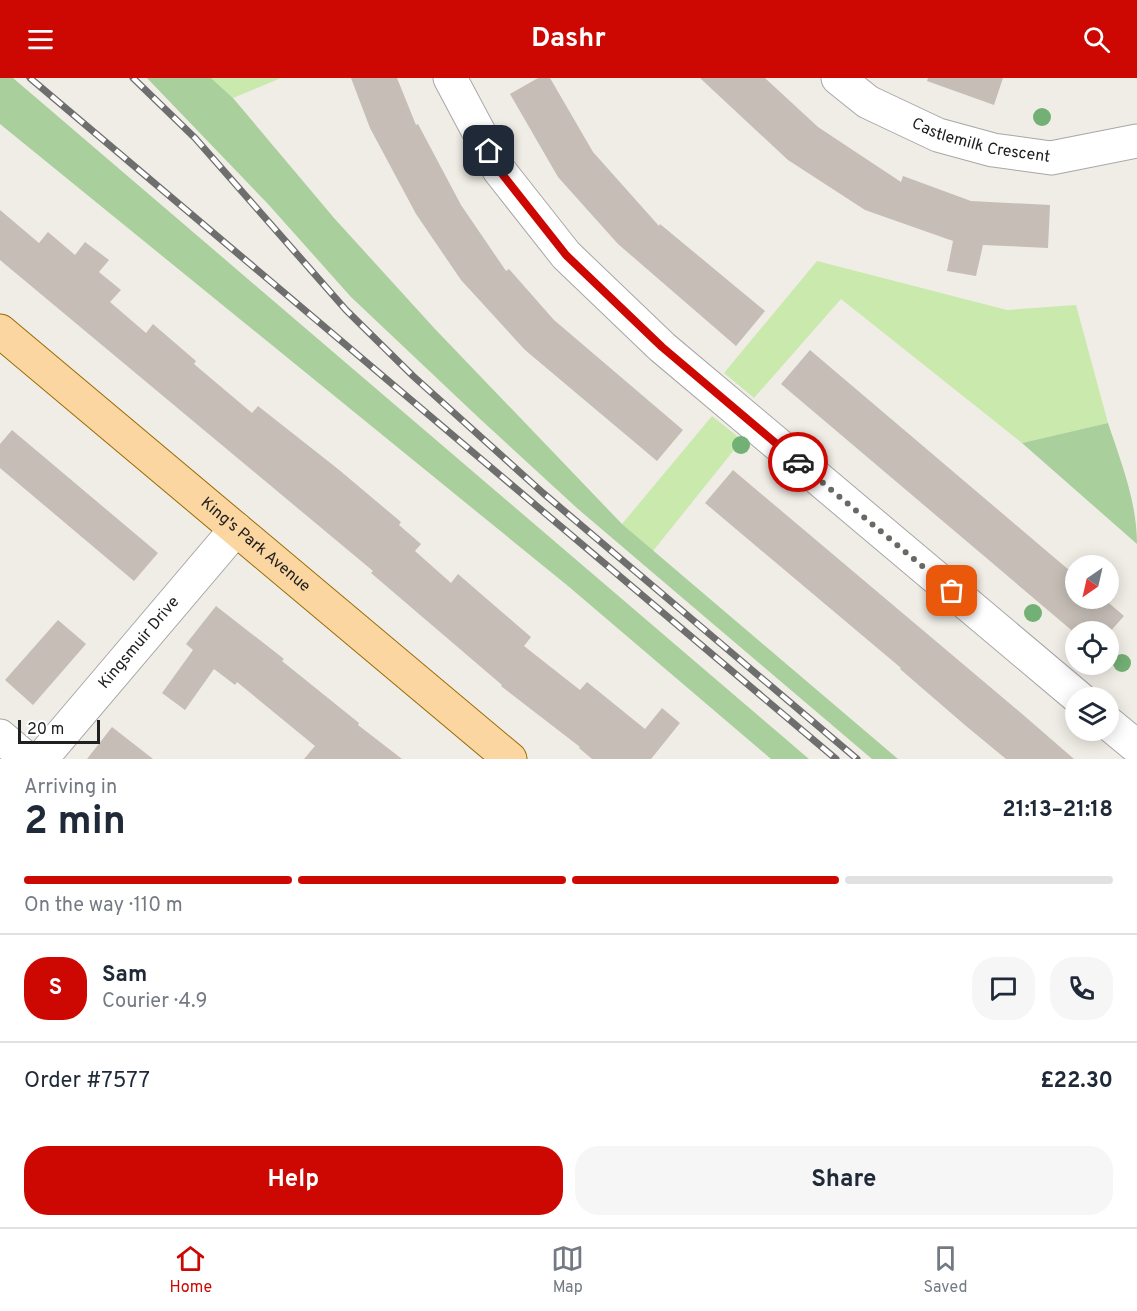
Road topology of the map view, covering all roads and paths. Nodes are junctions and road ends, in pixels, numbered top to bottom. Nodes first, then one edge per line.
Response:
1 (450, 78) edge
2 (838, 78) edge
3 (1137, 141) edge
4 (0, 331) edge
5 (236, 529) junction
6 (1066, 687) edge
7 (1119, 732) edge
8 (0, 736) edge
9 (1137, 747) edge
10 (27, 759) edge
11 (41, 759) edge
12 (510, 759) edge

1 - 6 street
2 - 3 street, Castlemilk Crescent
4 - 5 main road, King's Park Avenue
5 - 11 street, Kingsmuir Drive
5 - 12 main road, King's Park Avenue
7 - 9 street
8 - 10 street

